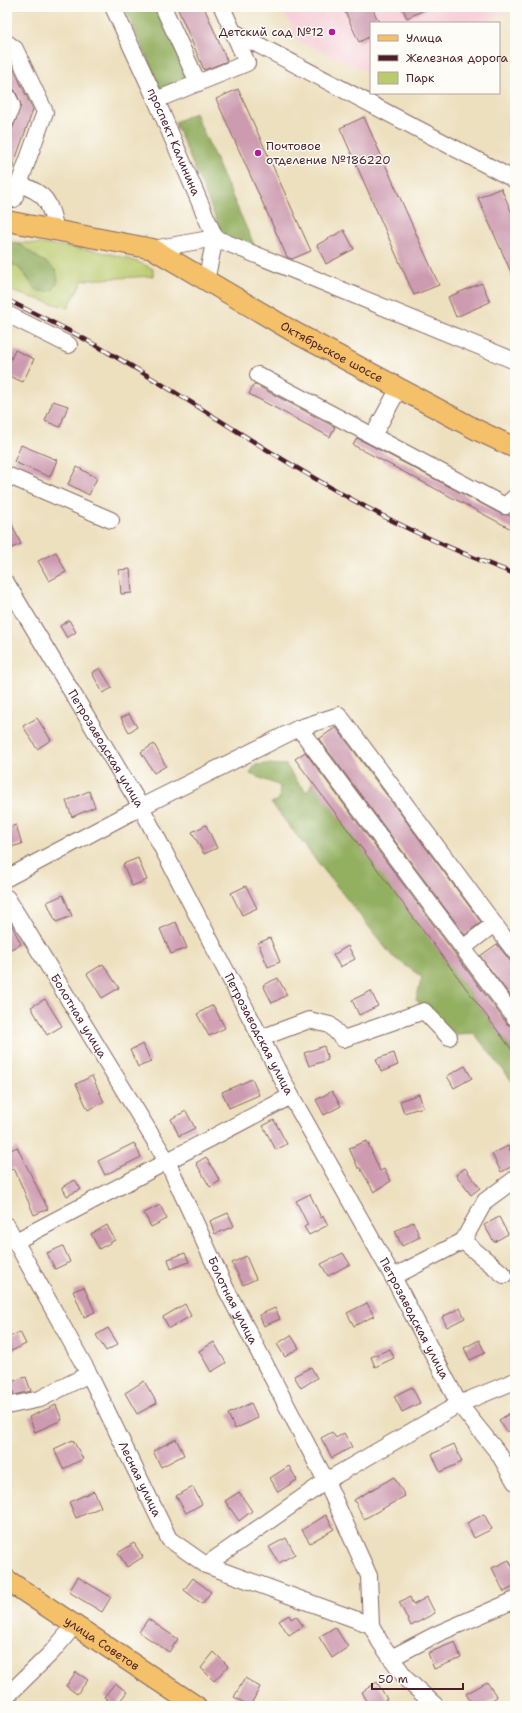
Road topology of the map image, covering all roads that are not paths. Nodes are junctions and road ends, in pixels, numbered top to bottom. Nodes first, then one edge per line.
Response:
1 (113, 7) edge
2 (163, 7) edge
3 (222, 7) edge
4 (232, 31) junction
5 (7, 43) edge
6 (198, 83) junction
7 (7, 95) edge
8 (156, 100) junction
9 (7, 119) edge
10 (515, 180) edge
11 (19, 184) junction
12 (7, 196) edge
13 (7, 221) edge
14 (56, 230) junction
15 (215, 238) junction
16 (153, 249) junction
17 (206, 281) junction
18 (7, 314) edge
19 (69, 345) dead end
20 (515, 361) edge
21 (258, 375) dead end
22 (399, 388) junction
23 (373, 436) junction
24 (515, 448) edge
25 (7, 475) edge
26 (512, 505) edge
27 (111, 520) dead end
28 (7, 584) edge
29 (299, 728) junction
30 (141, 807) junction
31 (7, 878) edge
32 (7, 898) edge
33 (494, 924) junction
34 (463, 948) junction
35 (515, 952) edge
36 (515, 1018) edge
37 (449, 1037) dead end
38 (261, 1038) junction
39 (290, 1096) junction
40 (167, 1161) junction
41 (515, 1179) edge
42 (7, 1226) edge
43 (16, 1241) junction
44 (463, 1241) junction
45 (504, 1275) dead end
46 (393, 1277) junction
47 (89, 1374) junction
48 (515, 1381) edge
49 (459, 1404) junction
50 (7, 1406) edge
51 (326, 1481) junction
52 (515, 1482) edge
53 (206, 1565) junction
54 (7, 1580) edge
55 (515, 1600) edge
56 (371, 1625) junction
57 (74, 1626) junction
58 (391, 1658) junction
59 (7, 1696) edge
60 (196, 1706) edge
61 (436, 1706) edge

1 - 8 street, проспект Калинина
2 - 6 street
3 - 4 street
4 - 6 street
4 - 10 street
5 - 11 street
6 - 8 street
7 - 9 street
8 - 15 street, проспект Калинина
11 - 12 street
11 - 14 street
13 - 14 main road, Октябрьское шоссе
14 - 16 main road, Октябрьское шоссе
15 - 16 street, Октябрьское шоссе
15 - 17 street
15 - 20 street
16 - 17 main road, Октябрьское шоссе
17 - 22 main road, Октябрьское шоссе
18 - 19 street
21 - 23 street
22 - 23 street
22 - 24 main road, Октябрьское шоссе
23 - 26 street
25 - 27 street
28 - 30 street, Петрозаводская улица
29 - 30 street
29 - 33 street
29 - 34 street
30 - 31 street
30 - 38 street, Петрозаводская улица
32 - 40 street, Болотная улица
33 - 34 street
33 - 35 street
34 - 36 street
37 - 38 street
38 - 39 street, Петрозаводская улица
39 - 40 street
39 - 46 street, Петрозаводская улица
40 - 43 street
40 - 51 street, Болотная улица
41 - 44 street
42 - 43 street, Лесная улица
43 - 47 street, Лесная улица
44 - 45 street
44 - 46 street
46 - 49 street, Петрозаводская улица
47 - 50 street
47 - 53 street, Лесная улица
48 - 49 street
49 - 51 street
49 - 52 street, Петрозаводская улица
51 - 53 street
51 - 56 street, Болотная улица
53 - 56 street, Лесная улица
54 - 57 main road, улица Советов
55 - 58 street
56 - 58 street, Болотная улица
57 - 59 street
57 - 60 main road, улица Советов
58 - 61 street, Болотная улица

